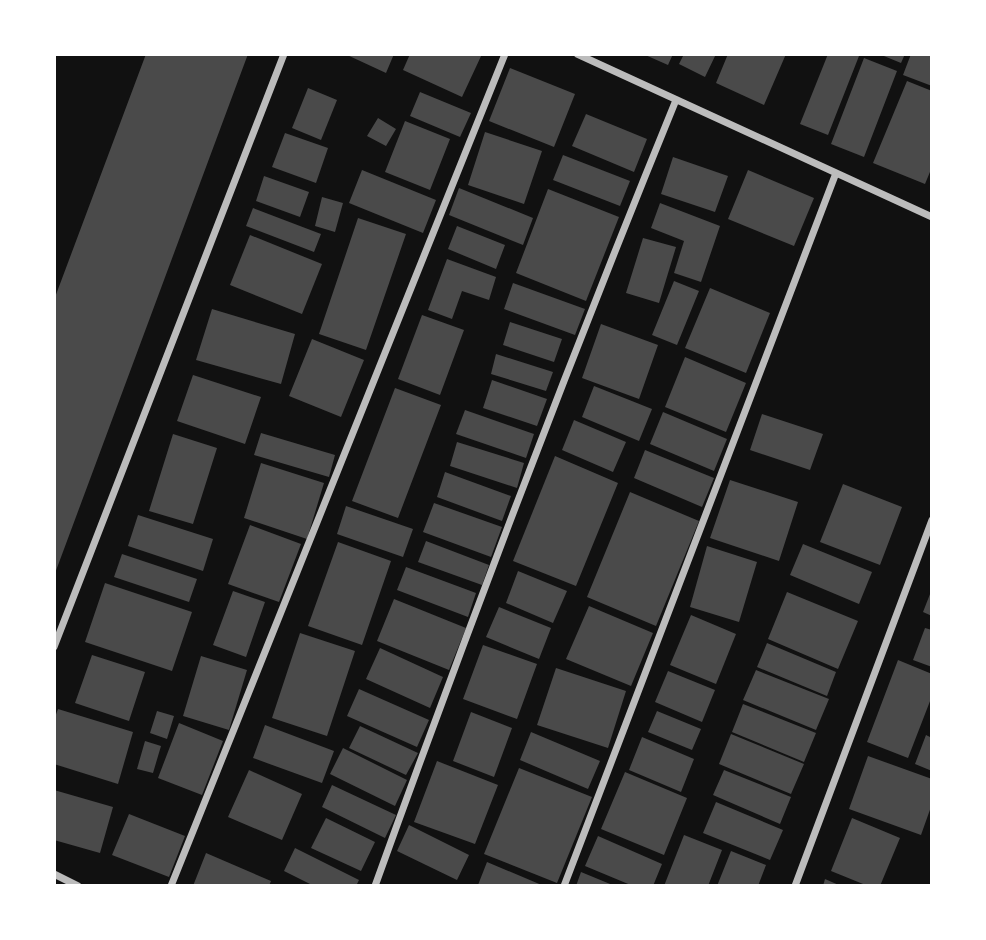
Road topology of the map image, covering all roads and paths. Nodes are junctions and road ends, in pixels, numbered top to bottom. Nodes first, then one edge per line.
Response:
1 (284, 54) edge
2 (505, 54) edge
3 (577, 54) edge
4 (676, 100) junction
5 (836, 173) junction
6 (932, 217) edge
7 (932, 520) edge
8 (54, 648) edge
9 (54, 874) edge
10 (79, 886) edge
11 (171, 886) edge
12 (374, 886) edge
13 (564, 886) edge
14 (795, 886) edge

1 - 8 street
2 - 11 street
3 - 4 street
4 - 5 street
4 - 12 street
5 - 6 street
5 - 13 street
7 - 14 street
9 - 10 street

